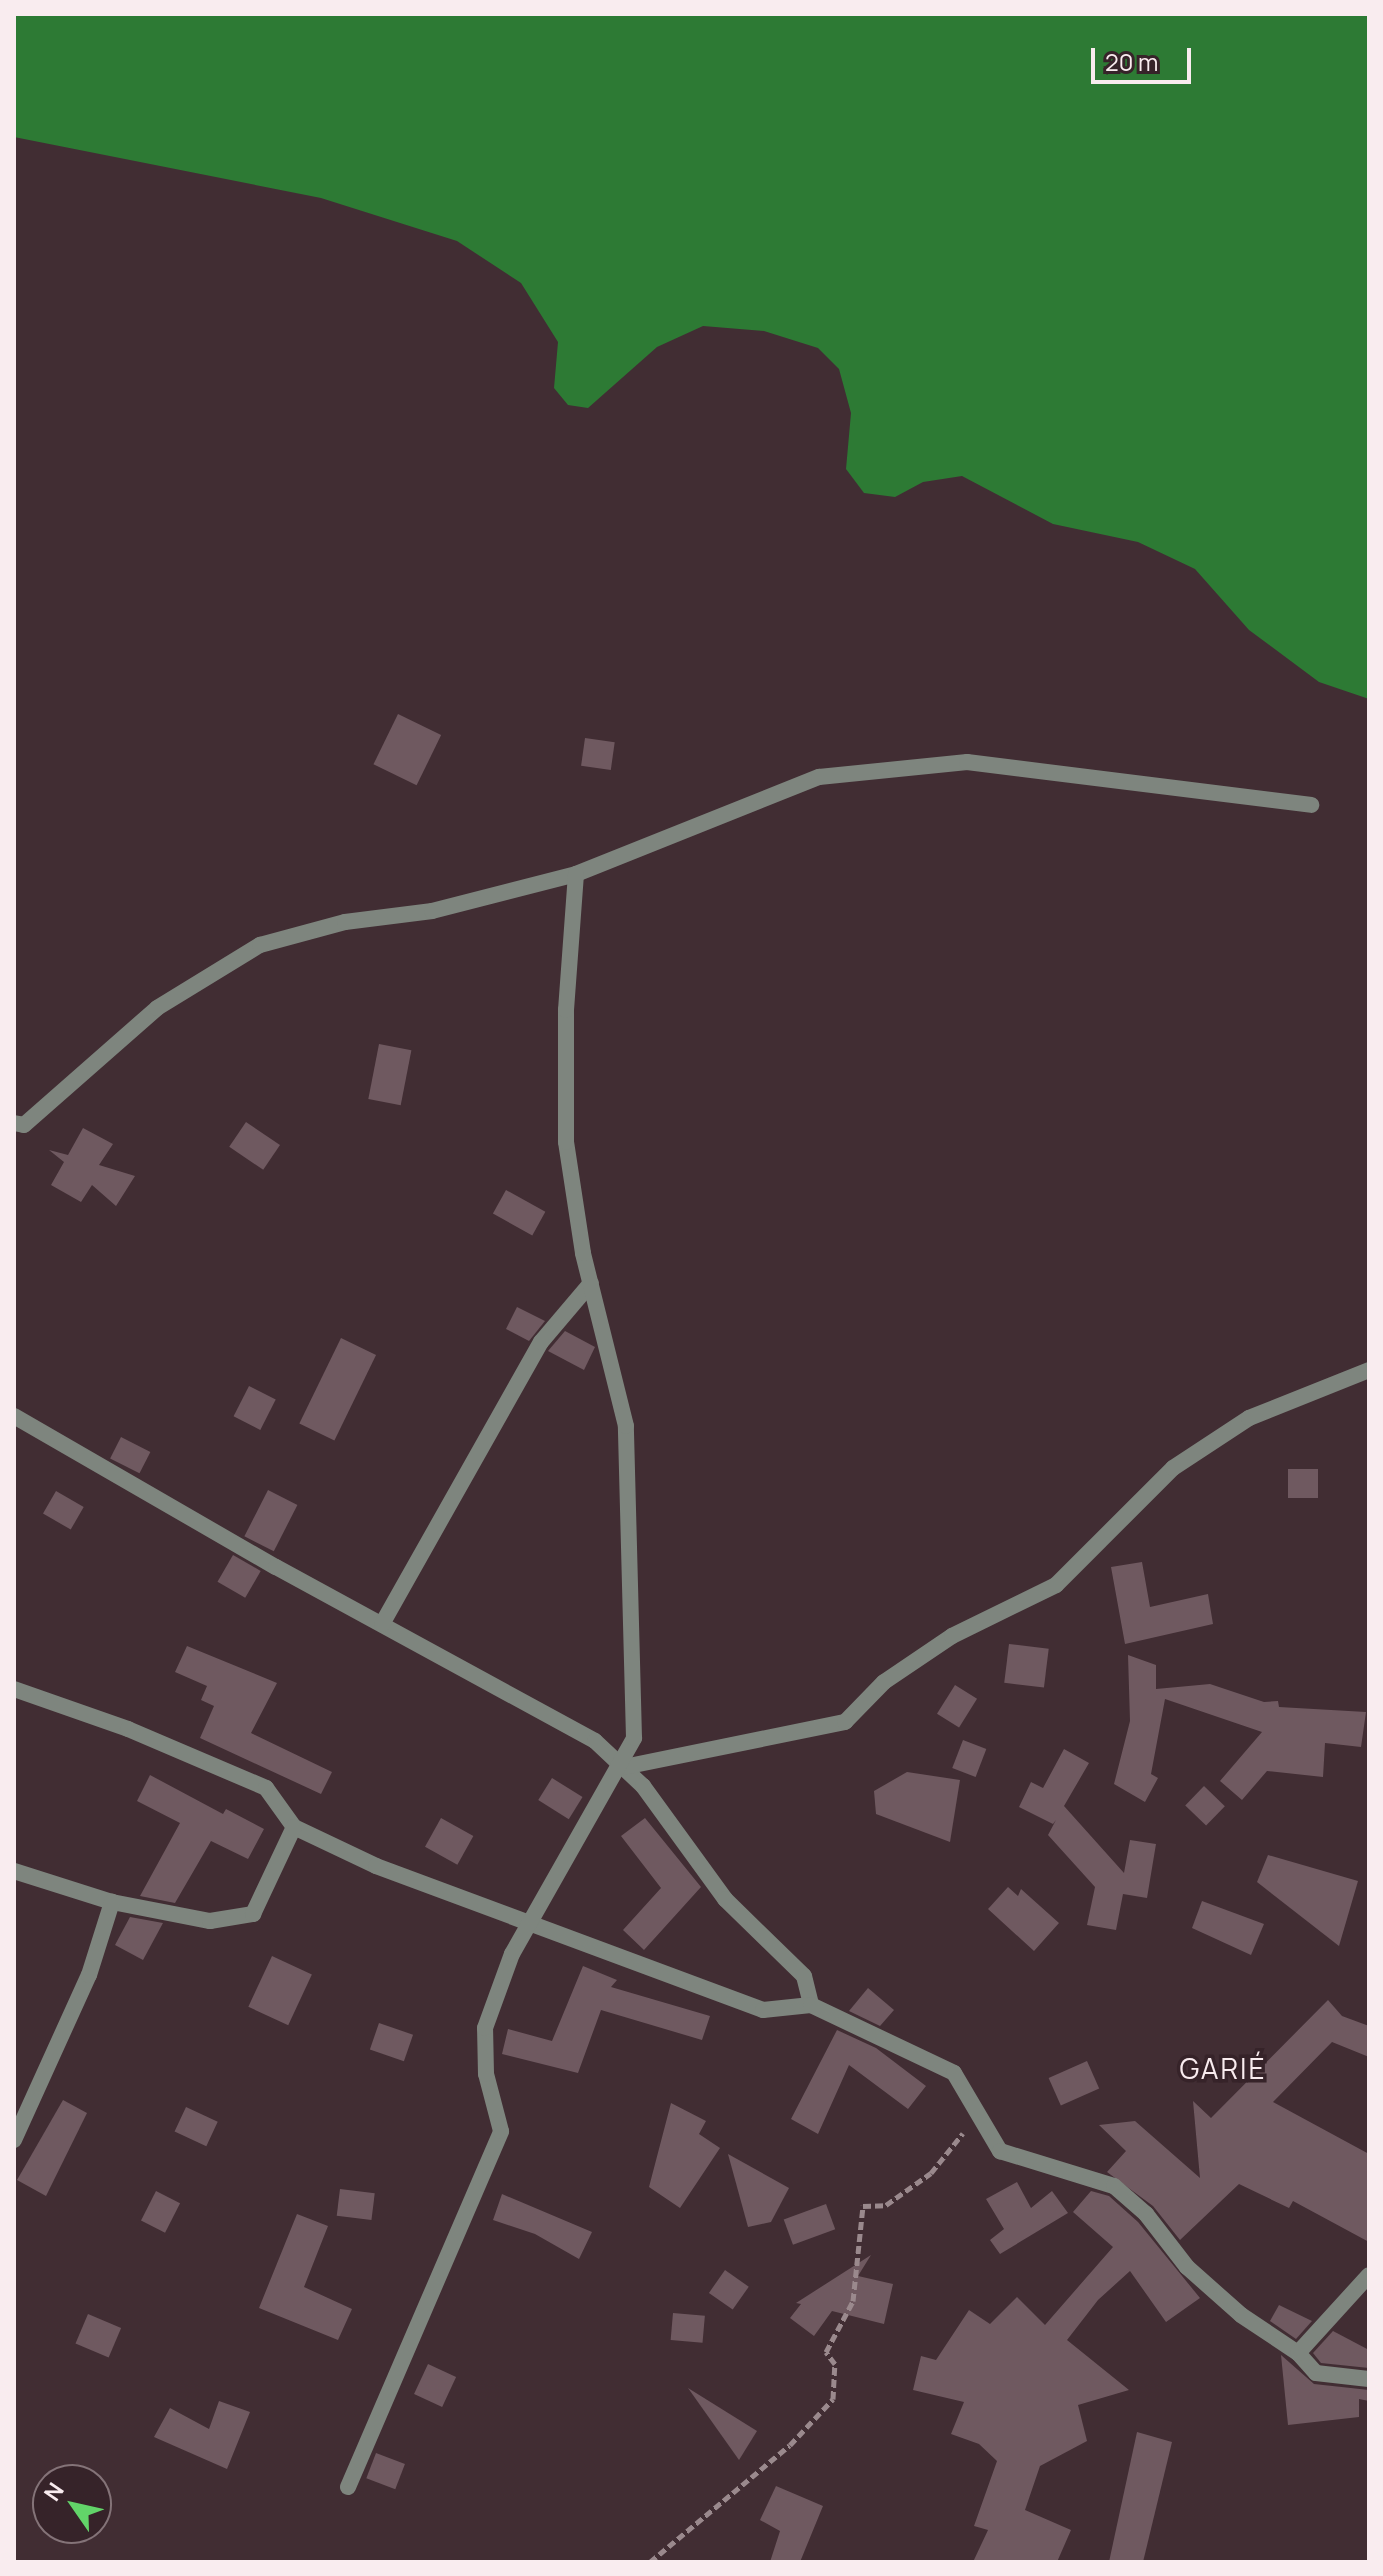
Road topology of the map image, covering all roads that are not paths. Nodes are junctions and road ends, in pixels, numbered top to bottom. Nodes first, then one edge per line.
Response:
1 (1311, 805) dead end
2 (576, 874) junction
3 (19, 1124) edge
4 (14, 1140) edge
5 (591, 1283) junction
6 (1369, 1370) edge
7 (14, 1416) edge
8 (382, 1624) junction
9 (14, 1689) edge
10 (619, 1768) junction
11 (294, 1827) junction
12 (14, 1871) edge
13 (112, 1902) junction
14 (526, 1922) junction
15 (811, 2005) junction
16 (14, 2140) edge
17 (1369, 2275) edge
18 (1298, 2353) junction
19 (1369, 2379) edge
20 (348, 2487) dead end

1 - 2 street
2 - 3 street
2 - 5 street
3 - 4 street
5 - 8 street
5 - 10 street
6 - 10 street
7 - 8 street
8 - 10 street
9 - 11 street
10 - 14 street
10 - 15 street
11 - 13 street
11 - 14 street
12 - 13 street
13 - 16 street
14 - 15 street
14 - 20 street
15 - 18 street
17 - 18 street
18 - 19 street

